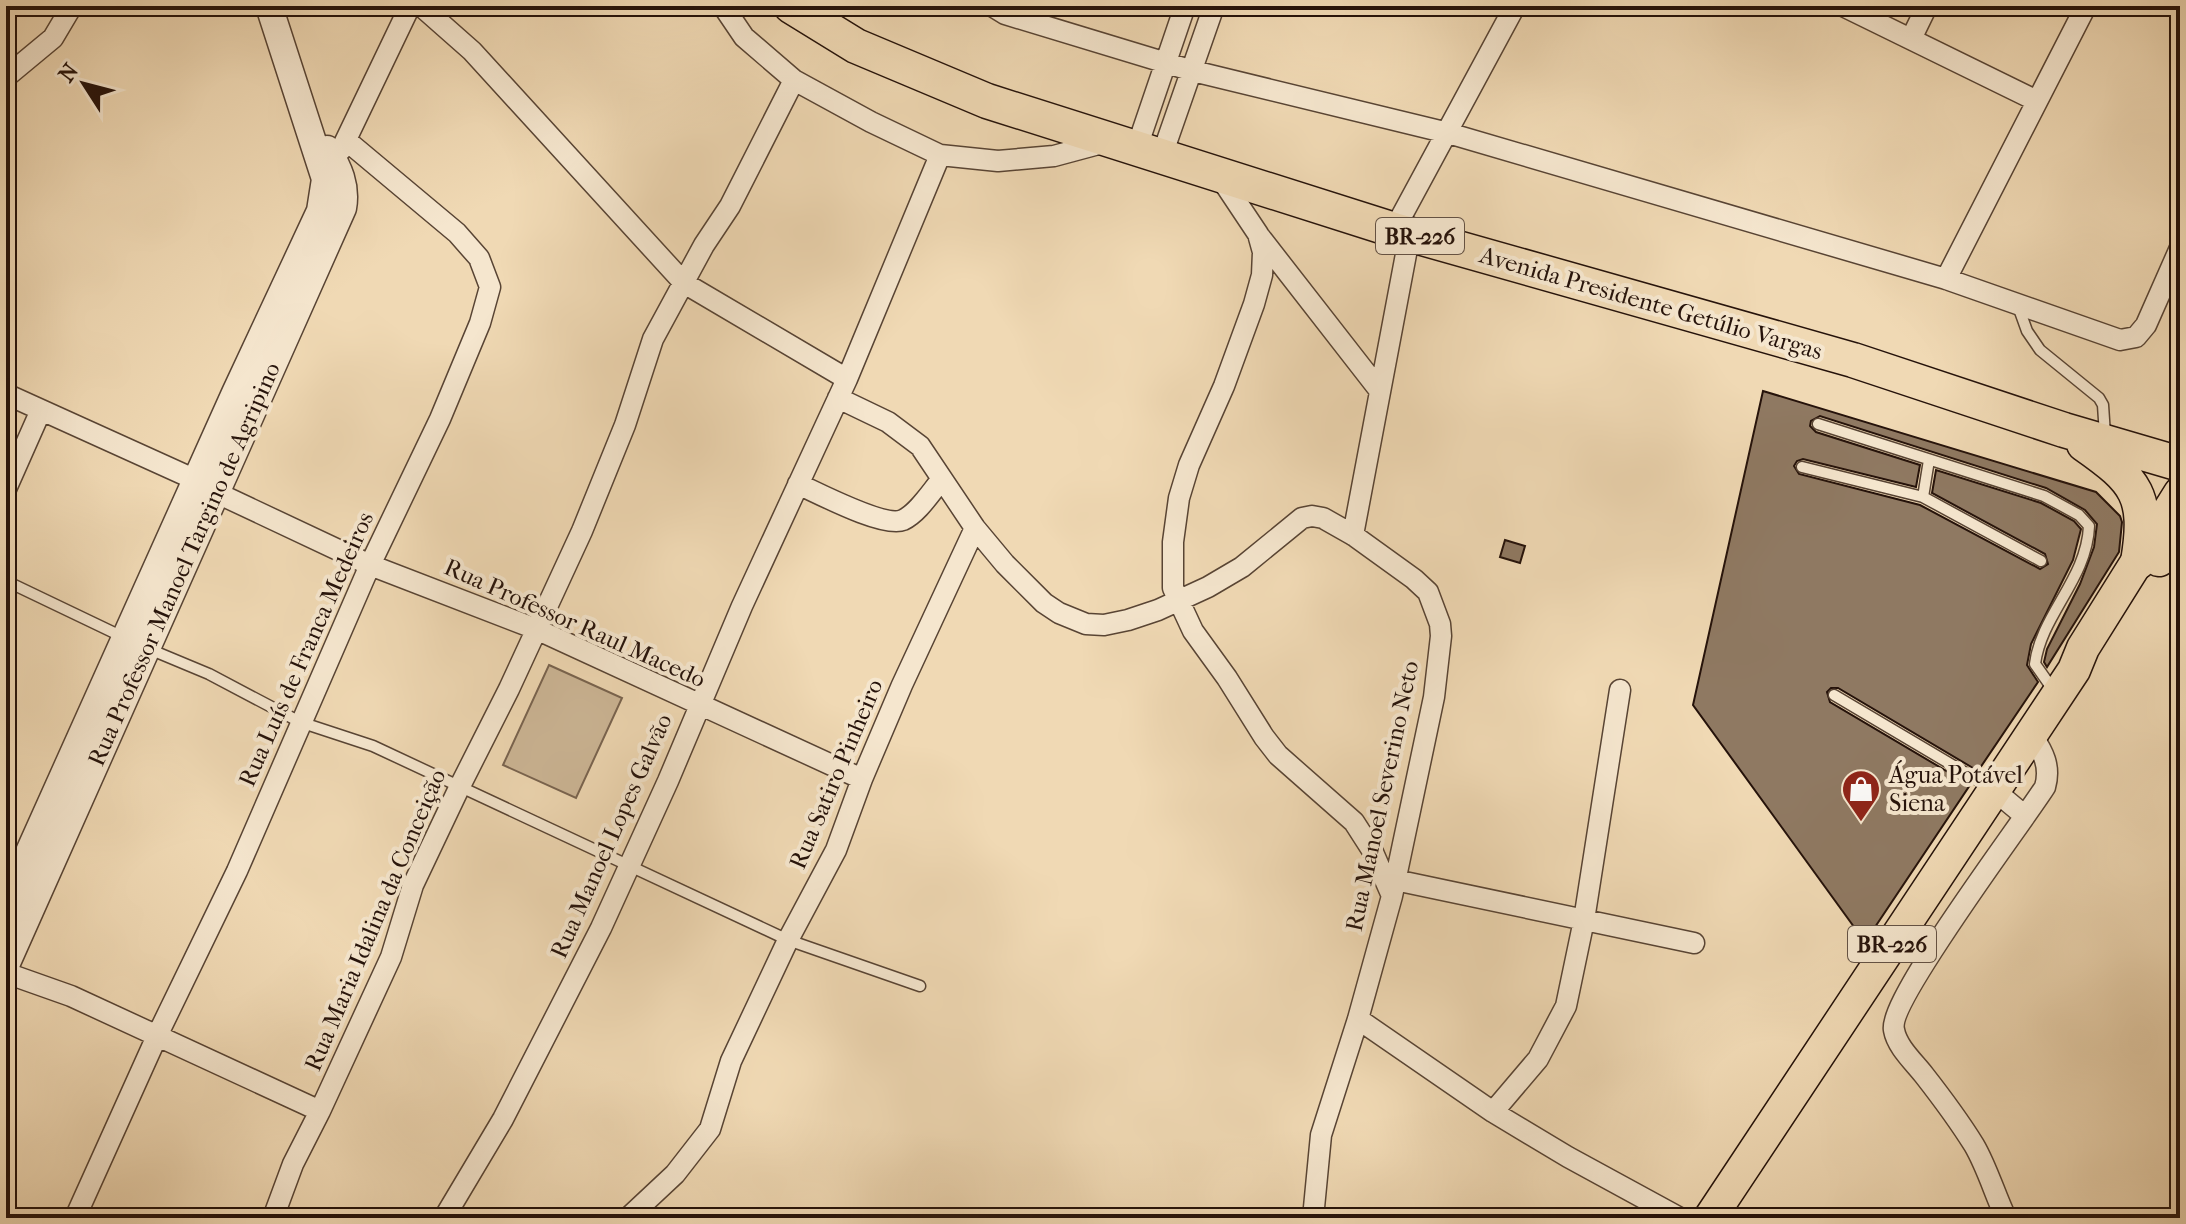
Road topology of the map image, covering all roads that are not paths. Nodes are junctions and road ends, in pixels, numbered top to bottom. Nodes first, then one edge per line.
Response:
1 (72, 6) edge
2 (269, 6) edge
3 (410, 6) edge
4 (421, 6) edge
5 (791, 6) edge
6 (992, 6) edge
7 (1185, 6) edge
8 (1214, 6) edge
9 (1515, 6) edge
10 (1843, 6) edge
11 (1927, 6) edge
12 (2086, 6) edge
13 (723, 9) edge
14 (1911, 39) junction
15 (1167, 62) junction
16 (1193, 71) junction
17 (6, 77) edge
18 (794, 80) junction
19 (2037, 101) junction
20 (1448, 133) junction
21 (1136, 150) junction
22 (940, 155) junction
23 (335, 157) junction
24 (1220, 177) junction
25 (1402, 231) junction
26 (1258, 234) junction
27 (2180, 248) edge
28 (1946, 279) junction
29 (684, 283) junction
30 (2017, 304) junction
31 (842, 388) junction
32 (1380, 391) junction
33 (6, 394) edge
34 (41, 410) junction
35 (1818, 424) dead end
36 (2064, 430) junction
37 (2105, 442) junction
38 (1929, 460) junction
39 (2180, 464) edge
40 (1802, 467) dead end
41 (942, 479) junction
42 (798, 484) junction
43 (206, 486) junction
44 (6, 489) edge
45 (2180, 493) edge
46 (1923, 497) junction
47 (975, 528) junction
48 (2180, 531) edge
49 (1353, 535) junction
50 (2159, 555) edge
51 (2041, 561) dead end
52 (370, 565) junction
53 (6, 581) edge
54 (1178, 601) junction
55 (536, 629) junction
56 (136, 643) junction
57 (2066, 683) junction
58 (1620, 690) dead end
59 (1834, 695) dead end
60 (698, 706) junction
61 (300, 722) junction
62 (2032, 735) junction
63 (862, 779) junction
64 (460, 786) junction
65 (1995, 791) junction
66 (2025, 816) junction
67 (630, 866) junction
68 (1393, 888) junction
69 (6, 903) edge
70 (1584, 920) junction
71 (788, 940) junction
72 (1694, 943) dead end
73 (6, 965) edge
74 (6, 973) edge
75 (920, 986) dead end
76 (1358, 1019) junction
77 (157, 1036) junction
78 (320, 1111) junction
79 (1493, 1112) junction
80 (634, 1216) edge
81 (75, 1218) edge
82 (273, 1218) edge
83 (444, 1218) edge
84 (1313, 1218) edge
85 (1680, 1218) edge
86 (1710, 1218) edge
87 (2006, 1218) edge

1 - 17 street
2 - 23 street
3 - 23 street
4 - 29 street, Rua Manoel Severino Neto
5 - 21 highway, Avenida Presidente Getúlio Vargas / BR-226
6 - 15 street
7 - 15 street
8 - 16 street
9 - 20 street
10 - 14 street
11 - 14 street
12 - 19 street
13 - 18 street
14 - 19 street
15 - 16 street
15 - 21 street
16 - 20 street
16 - 21 street
18 - 22 street
18 - 29 street, Rua Maria Idalina da Conceição
19 - 28 street
20 - 25 street
20 - 28 street
21 - 22 street
21 - 24 highway, Avenida Presidente Getúlio Vargas / BR-226
22 - 31 street, Rua Manoel Lopes Galvão
23 - 43 street, Rua Professor Manoel Targino de Agripino
23 - 52 street, Rua Luís de Franca Medeiros
24 - 25 highway, Avenida Presidente Getúlio Vargas / BR-226
24 - 26 street
25 - 32 street
25 - 36 highway, Avenida Presidente Getúlio Vargas / BR-226
26 - 32 street
26 - 54 street
27 - 30 street
28 - 30 street
29 - 31 street, Rua Manoel Severino Neto
29 - 55 street, Rua Maria Idalina da Conceição
30 - 37 lane
31 - 41 street, Rua Manoel Severino Neto
31 - 42 street, Rua Manoel Lopes Galvão
32 - 49 street
33 - 34 street, Rua Professor Raul Macedo
34 - 43 street, Rua Professor Raul Macedo
34 - 44 street
35 - 38 lane
36 - 37 highway, BR-226
36 - 50 highway
37 - 39 highway, BR-226
38 - 46 lane
38 - 57 lane
40 - 46 lane
41 - 42 street
41 - 47 street, Rua Manoel Severino Neto
42 - 60 street, Rua Manoel Lopes Galvão
43 - 52 street, Rua Professor Raul Macedo
43 - 56 street, Rua Professor Manoel Targino de Agripino
45 - 50 main road, BR-226
46 - 51 lane
47 - 54 street, Rua Manoel Severino Neto
47 - 63 street, Rua Satiro Pinheiro
48 - 50 main road, BR-226
49 - 54 street, Rua Manoel Severino Neto
49 - 68 street, Rua Manoel Severino Neto
50 - 57 main road, BR-226
52 - 55 street, Rua Professor Raul Macedo
52 - 61 street, Rua Luís de Franca Medeiros
53 - 56 lane
54 - 68 street
55 - 60 street, Rua Professor Raul Macedo
55 - 64 street, Rua Maria Idalina da Conceição
56 - 61 lane
56 - 69 street, Rua Professor Manoel Targino de Agripino
56 - 73 street, Rua Professor Manoel Targino de Agripino
57 - 62 main road, BR-226
58 - 70 street
59 - 65 lane
60 - 63 street, Rua Professor Raul Macedo
60 - 67 street, Rua Manoel Lopes Galvão
61 - 64 lane
61 - 77 street, Rua Luís de Franca Medeiros
62 - 65 main road, BR-226
62 - 66 street
63 - 71 street, Rua Satiro Pinheiro
64 - 67 lane
64 - 78 street, Rua Maria Idalina da Conceição
65 - 66 street
65 - 86 main road, BR-226
66 - 87 street
67 - 71 lane
67 - 83 street, Rua Manoel Lopes Galvão
68 - 70 street
68 - 76 street, Rua Manoel Severino Neto
70 - 72 street
70 - 79 street
71 - 75 lane
71 - 80 street, Rua Satiro Pinheiro
74 - 77 street
76 - 79 street
76 - 84 street, Rua Manoel Severino Neto
77 - 78 street
77 - 81 street, Rua Luís de Franca Medeiros
78 - 82 street, Rua Maria Idalina da Conceição
79 - 85 street

